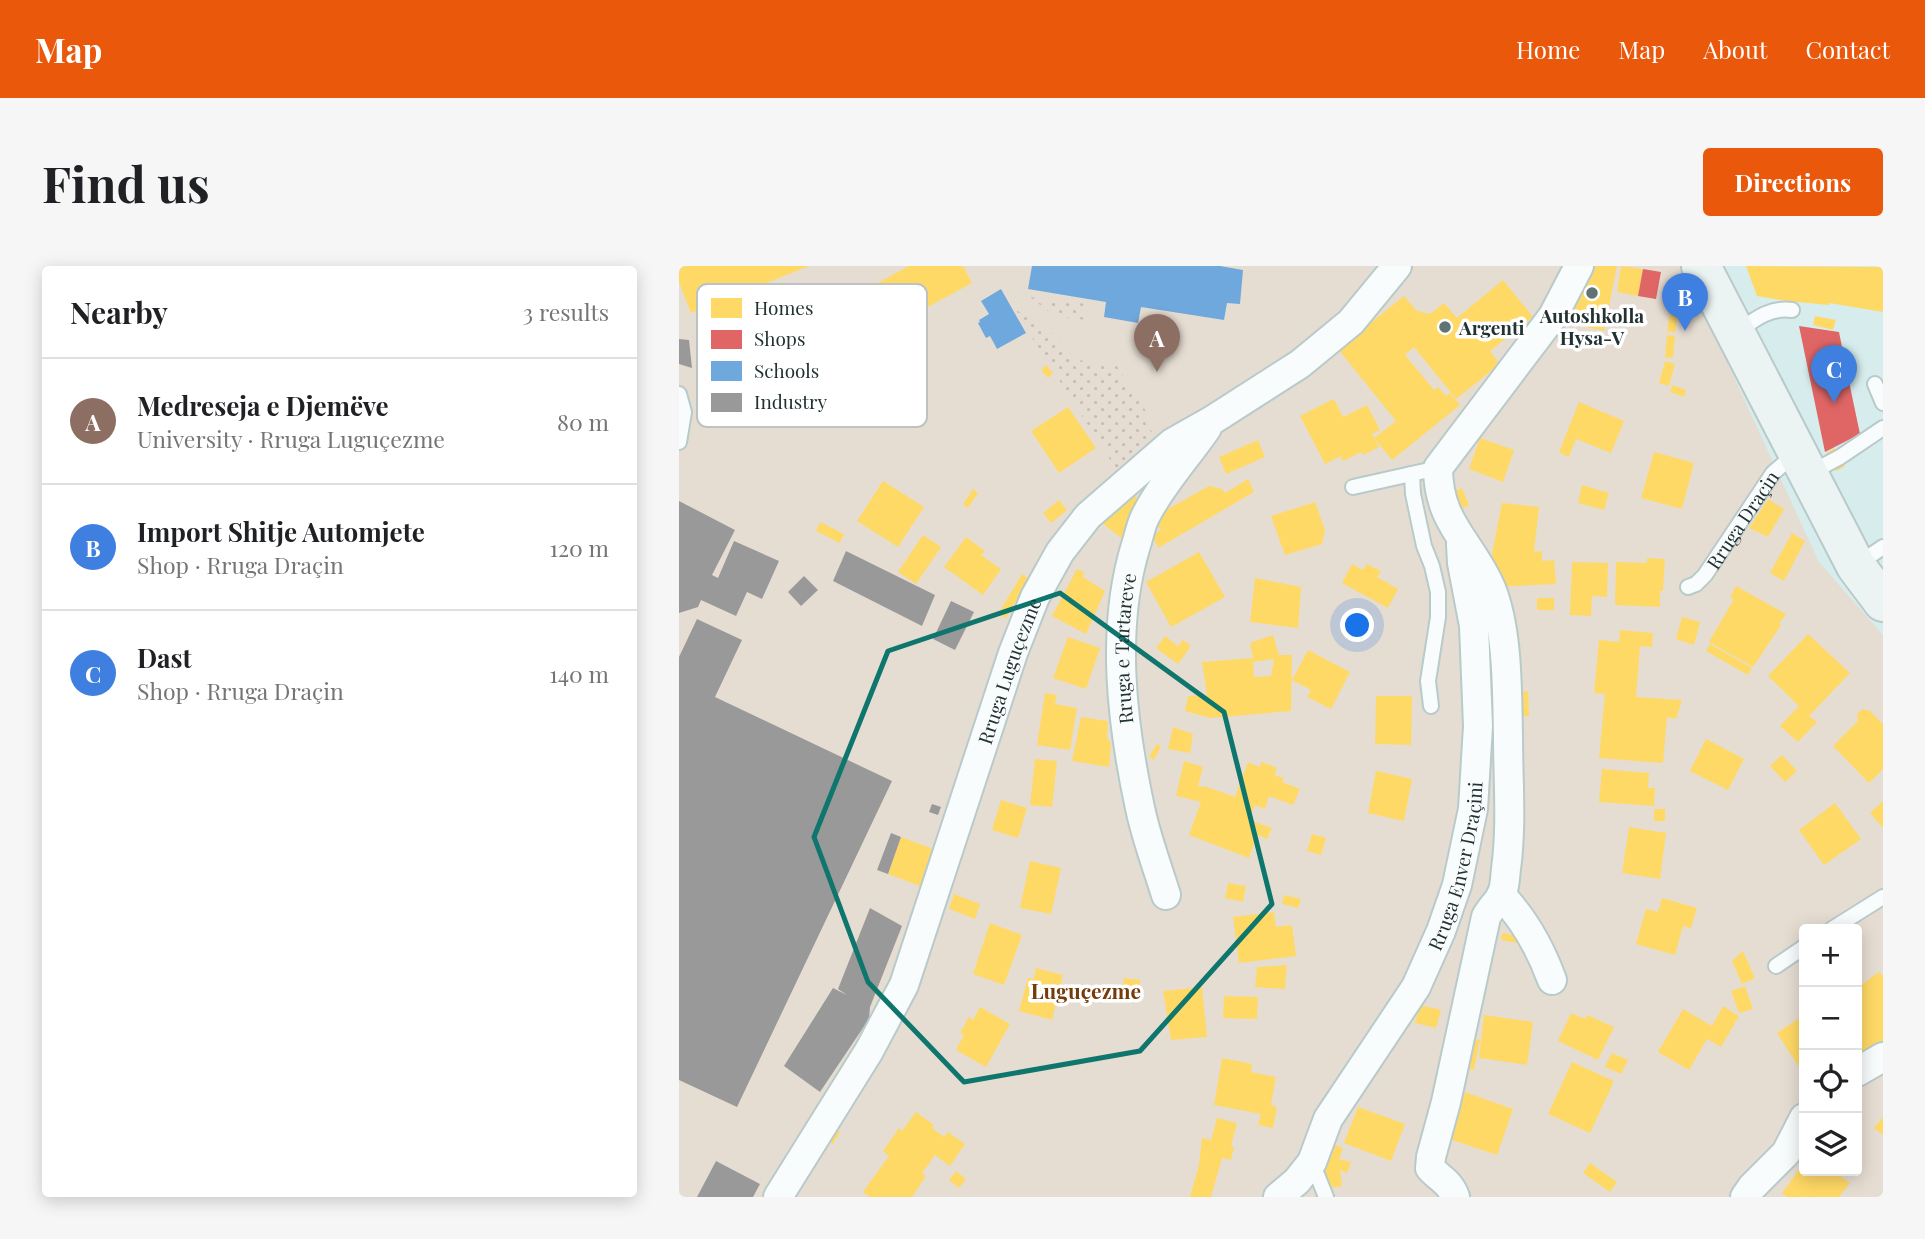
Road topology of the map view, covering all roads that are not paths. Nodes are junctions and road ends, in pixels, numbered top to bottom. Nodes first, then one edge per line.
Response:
1 (1397, 266) edge
2 (1579, 266) edge
3 (1701, 266) edge
4 (1791, 310) dead end
5 (1736, 333) junction
6 (1875, 384) dead end
7 (679, 394) edge
8 (1883, 403) edge
9 (1211, 422) junction
10 (1883, 428) edge
11 (679, 442) edge
12 (1803, 463) junction
13 (1425, 471) junction
14 (1353, 487) dead end
15 (1461, 537) junction
16 (1872, 573) edge
17 (1688, 587) dead end
18 (1431, 706) dead end
19 (1166, 895) dead end
20 (1501, 895) junction
21 (1883, 897) edge
22 (1840, 924) edge
23 (1799, 950) edge
24 (1776, 965) dead end
25 (1552, 980) dead end
26 (1883, 1057) edge
27 (1862, 1069) edge
28 (1799, 1128) edge
29 (1312, 1162) junction
30 (778, 1197) edge
31 (1278, 1197) edge
32 (1326, 1197) edge
33 (1455, 1197) edge
34 (1745, 1197) edge

1 - 9 street, Rruga Luguçezme
2 - 13 street
3 - 5 main road, Rruga Draçin
4 - 5 lane
5 - 12 main road, Rruga Draçin
6 - 8 lane
7 - 11 lane
9 - 19 street, Rruga e Tartareve
9 - 30 street, Rruga Luguçezme
10 - 12 lane
12 - 16 main road, Rruga Draçin
12 - 17 lane, Rruga Draçin
13 - 14 lane
13 - 15 street, Rruga Enver Draçini
13 - 18 lane
15 - 20 street, Rruga Enver Draçini
15 - 29 street, Rruga Enver Draçini
20 - 25 street
20 - 33 street, Rruga Enver Draçini
21 - 22 lane
23 - 24 lane
26 - 27 street
28 - 34 street
29 - 31 street, Rruga Enver Draçini
29 - 32 lane

